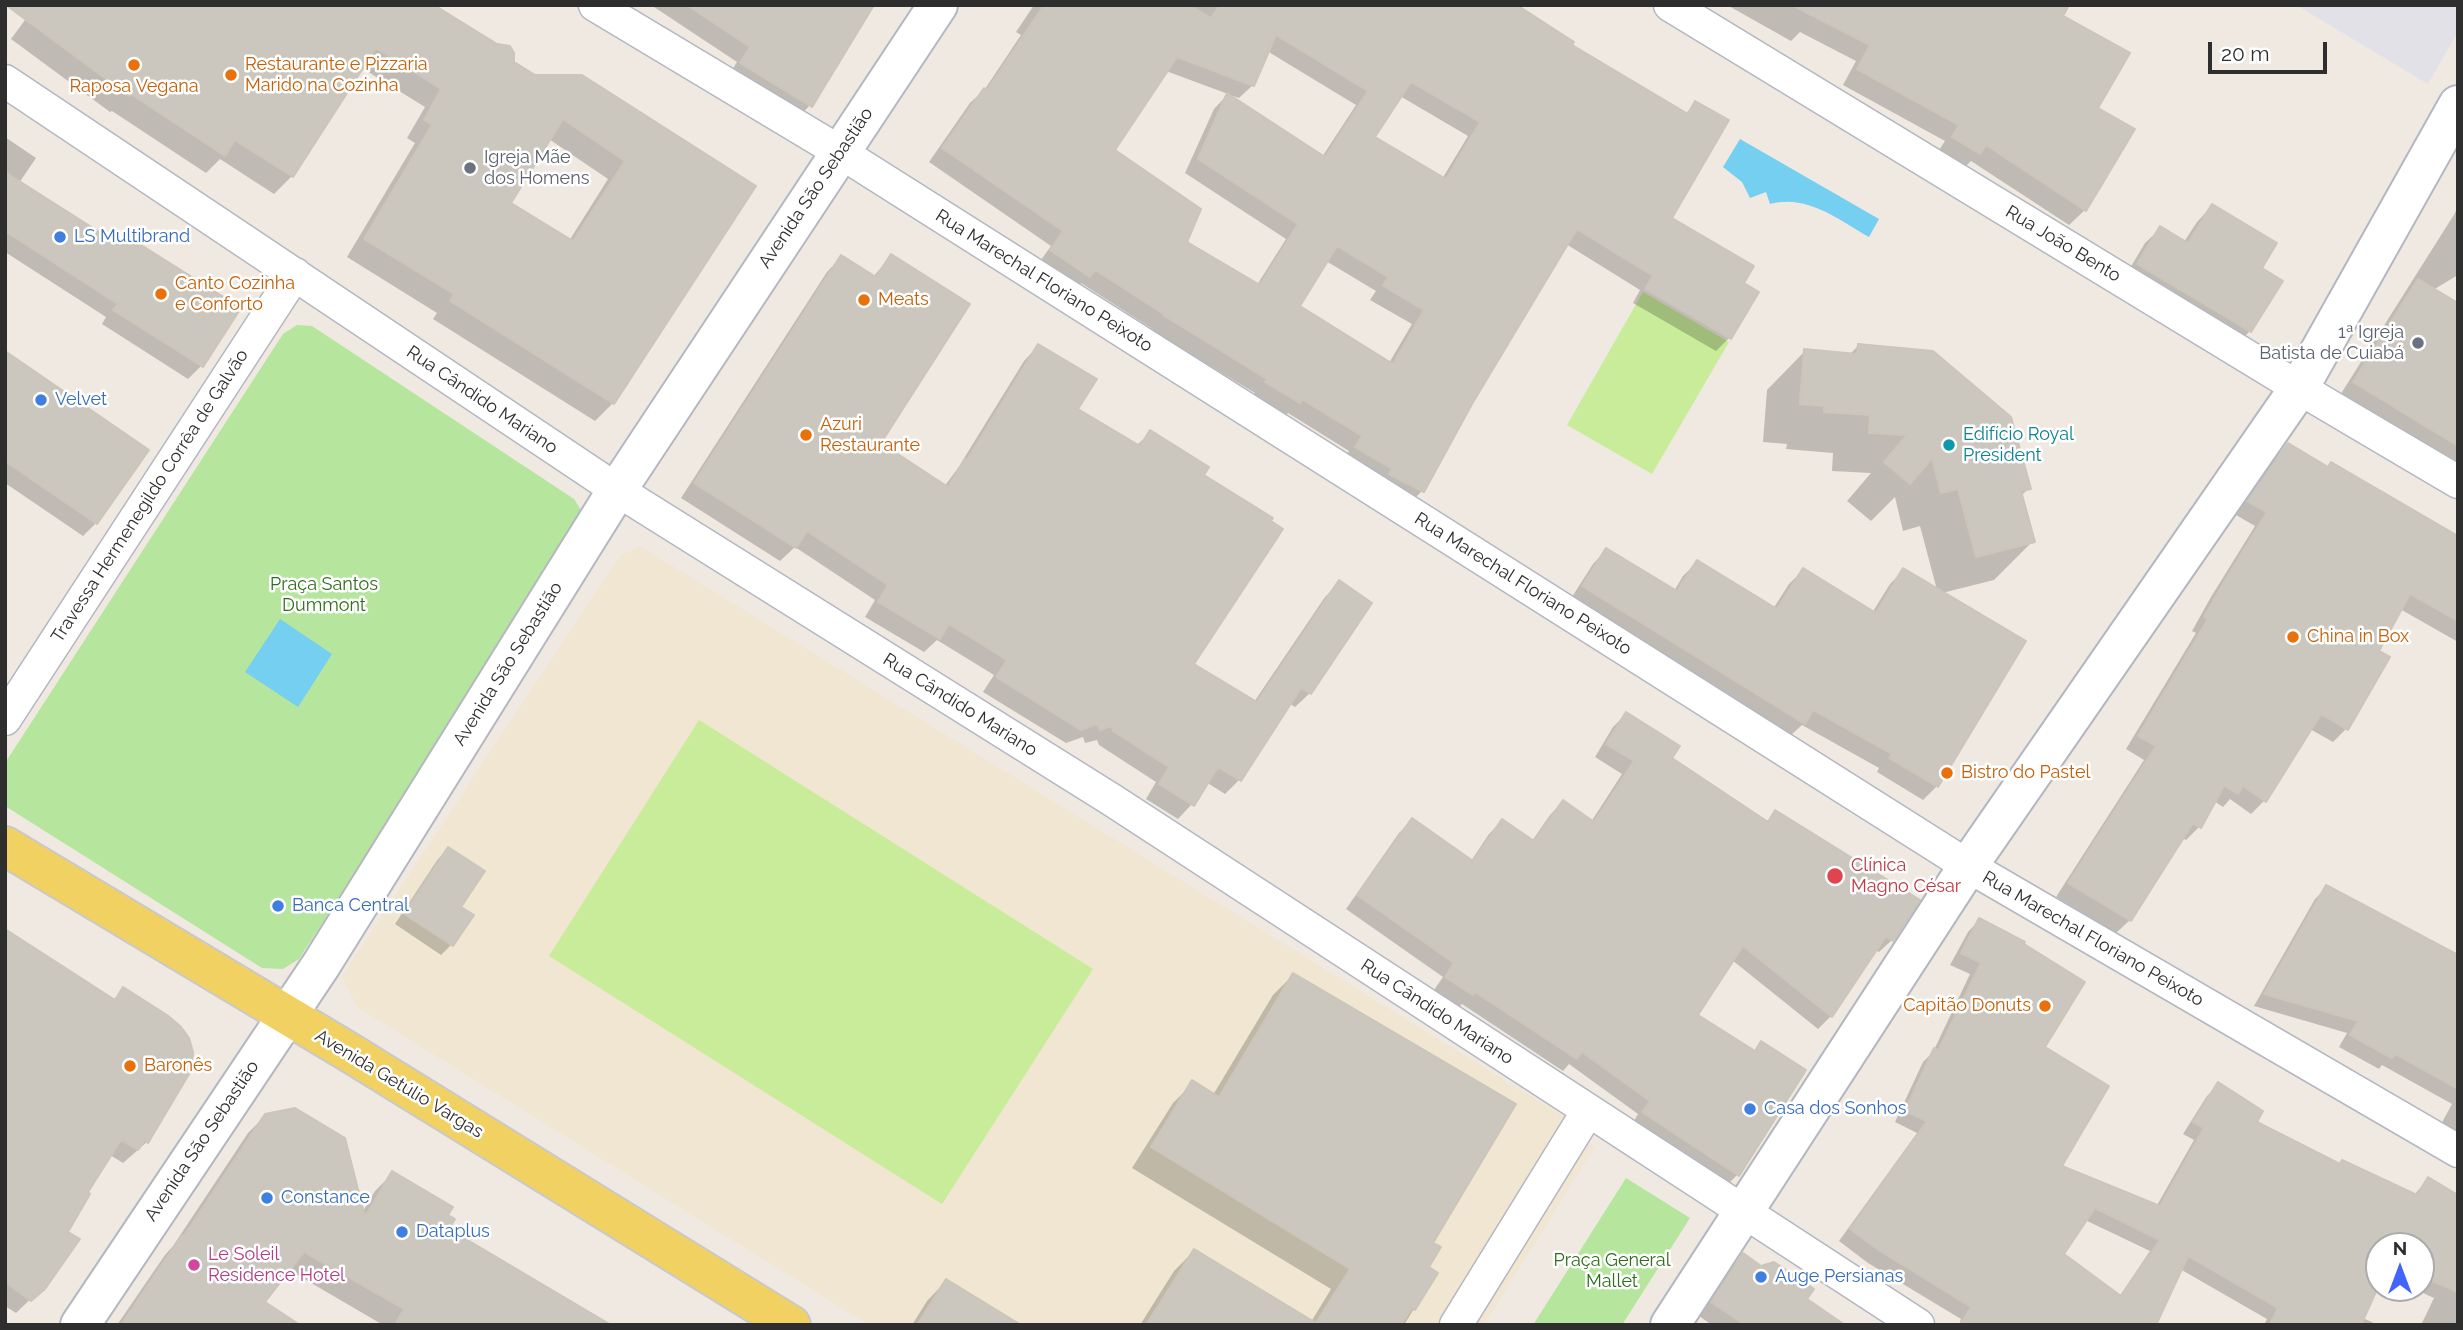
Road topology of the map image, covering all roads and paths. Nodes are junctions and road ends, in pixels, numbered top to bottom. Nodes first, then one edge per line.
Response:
1 (595, 5) edge
2 (939, 5) edge
3 (1670, 5) edge
4 (5, 81) edge
5 (2458, 105) edge
6 (840, 152) junction
7 (295, 274) junction
8 (2299, 388) junction
9 (2458, 482) edge
10 (617, 490) junction
11 (5, 719) edge
12 (5, 846) edge
13 (1968, 866) junction
14 (285, 1016) junction
15 (1588, 1111) junction
16 (2458, 1151) edge
17 (1744, 1210) junction
18 (80, 1325) edge
19 (791, 1325) edge
20 (1456, 1325) edge
21 (1670, 1325) edge
22 (1918, 1325) edge

1 - 6 street, Rua Marechal Floriano Peixoto
2 - 6 street, Avenida São Sebastião
3 - 8 street, Rua João Bento
4 - 7 street, Rua Cândido Mariano
5 - 8 street
6 - 10 street, Avenida São Sebastião
6 - 13 street, Rua Marechal Floriano Peixoto
7 - 10 street, Rua Cândido Mariano
7 - 11 street, Travessa Hermenegildo Corrêa de Galvão
8 - 9 street, Rua João Bento
8 - 13 street
10 - 14 street, Avenida São Sebastião
10 - 15 street, Rua Cândido Mariano
12 - 14 main road, Avenida Getúlio Vargas
13 - 16 street, Rua Marechal Floriano Peixoto
13 - 17 street
14 - 18 street, Avenida São Sebastião
14 - 19 main road, Avenida Getúlio Vargas
15 - 17 street, Rua Cândido Mariano
15 - 20 street
17 - 21 street
17 - 22 street, Rua Cândido Mariano

